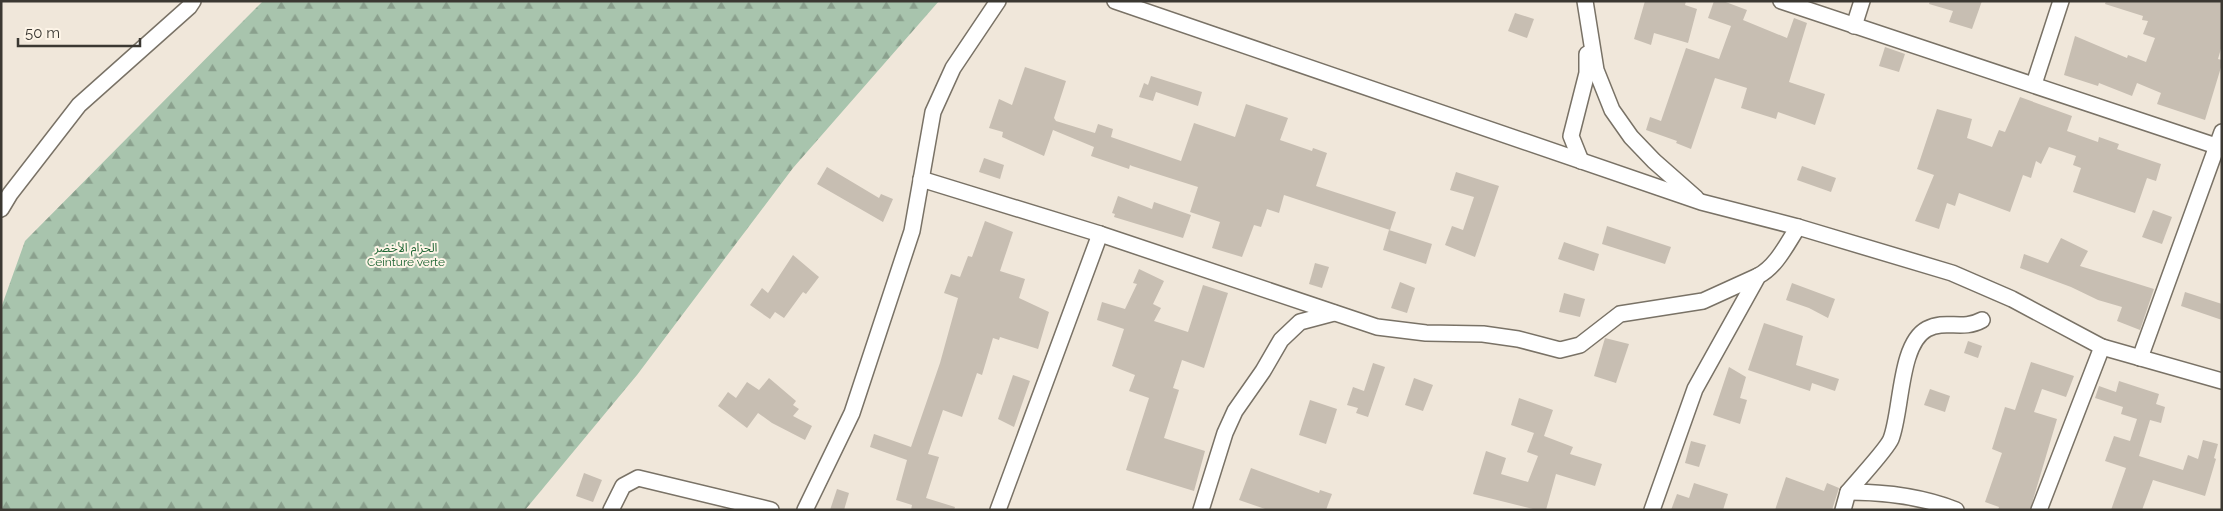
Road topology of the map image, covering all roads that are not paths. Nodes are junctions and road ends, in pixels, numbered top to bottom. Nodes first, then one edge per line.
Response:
1 (193, 1) edge
2 (998, 1) edge
3 (1115, 1) edge
4 (1585, 1) edge
5 (1781, 1) edge
6 (1862, 1) edge
7 (2061, 1) edge
8 (1589, 19) junction
9 (1854, 26) junction
10 (2034, 84) junction
11 (2220, 142) edge
12 (1581, 161) junction
13 (921, 179) junction
14 (1701, 202) junction
15 (1, 209) edge
16 (1798, 227) junction
17 (1100, 234) junction
18 (1758, 276) junction
19 (1334, 312) junction
20 (1982, 320) dead end
21 (2102, 347) junction
22 (2140, 358) junction
23 (2222, 381) edge
24 (1848, 492) junction
25 (610, 510) edge
26 (771, 510) edge
27 (805, 510) edge
28 (998, 510) edge
29 (1201, 510) edge
30 (1652, 510) edge
31 (1843, 510) edge
32 (1956, 510) edge
33 (2039, 510) edge

1 - 15 street
2 - 13 street
3 - 12 street
4 - 8 street
5 - 9 street
6 - 9 street
7 - 10 street
8 - 12 street
8 - 14 street
9 - 10 street
10 - 11 street
11 - 22 street
12 - 14 street
13 - 17 street
13 - 27 street
14 - 16 street
16 - 18 street
16 - 21 street
17 - 19 street
17 - 28 street
18 - 19 street
18 - 30 street
19 - 29 street
20 - 24 street
21 - 22 street
21 - 33 street
22 - 23 street
24 - 31 street
24 - 32 street
25 - 26 street

